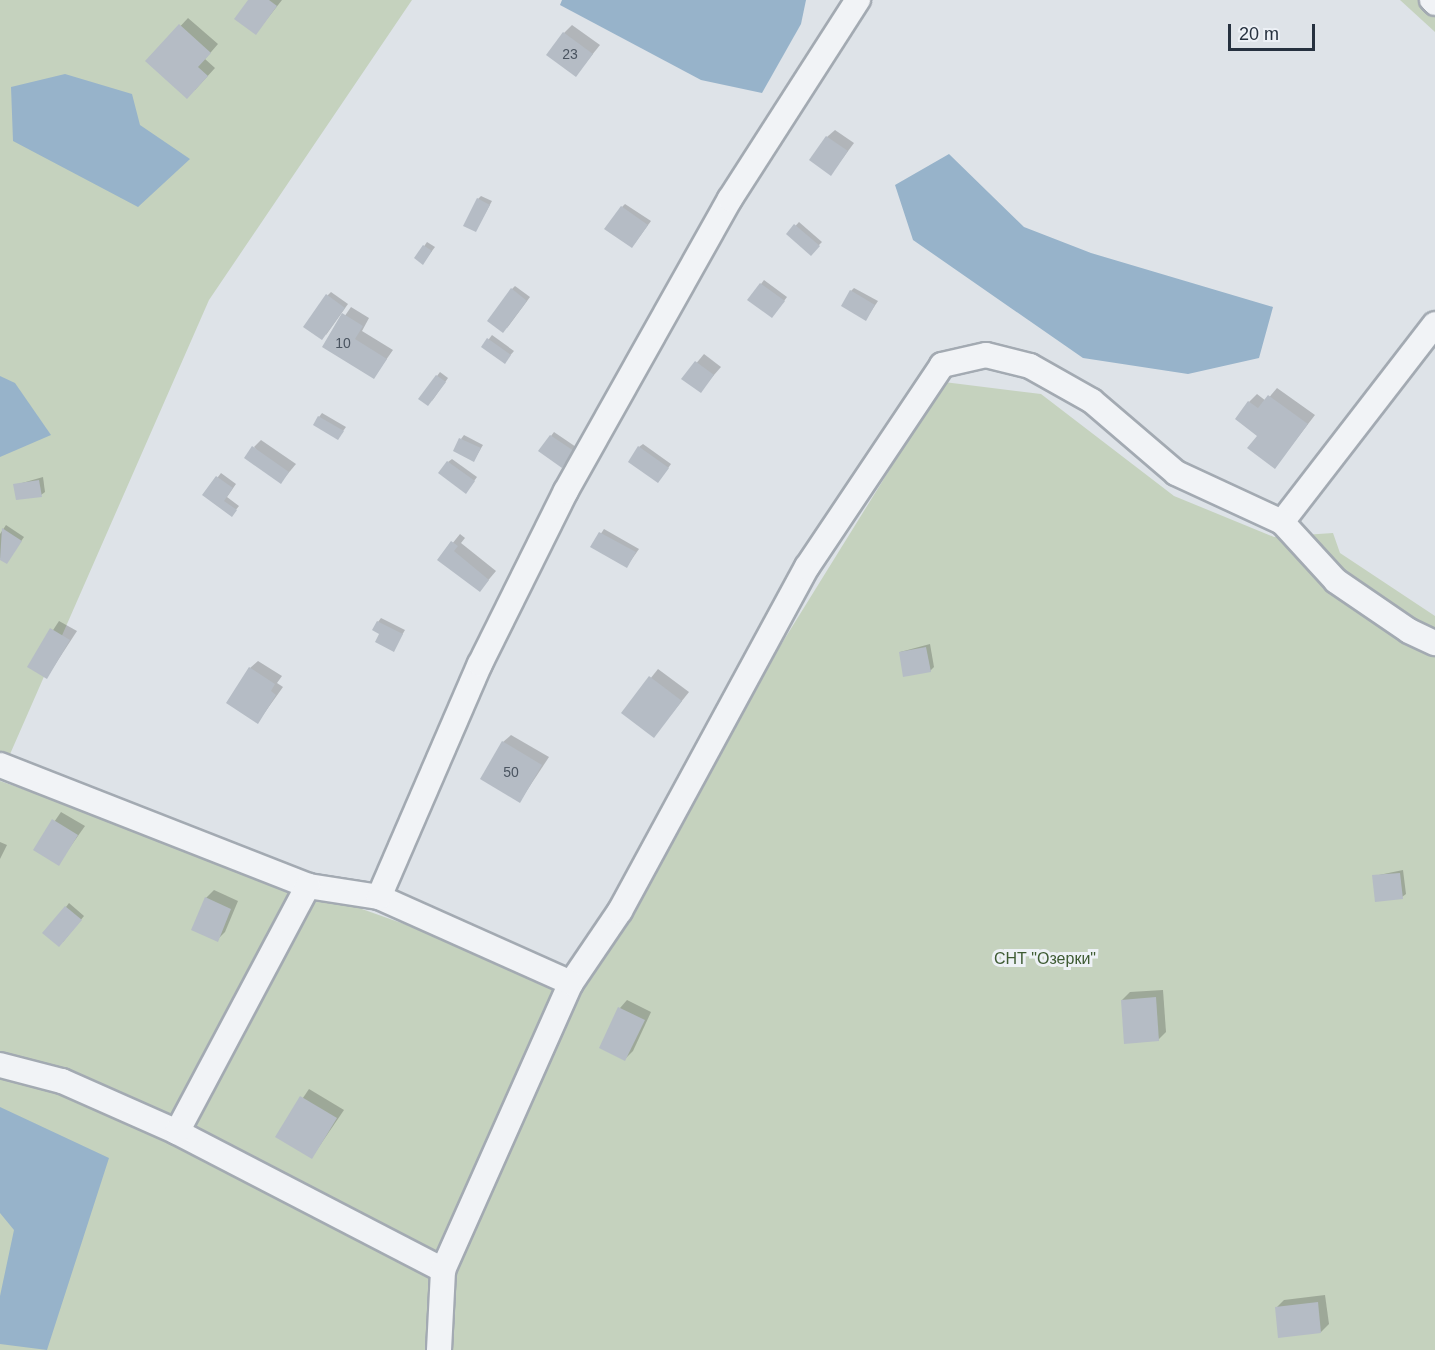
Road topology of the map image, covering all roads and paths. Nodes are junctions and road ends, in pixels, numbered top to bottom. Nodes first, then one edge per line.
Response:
1 (858, 0) edge
2 (1435, 324) edge
3 (1282, 522) junction
4 (1435, 643) edge
5 (0, 765) edge
6 (308, 886) junction
7 (379, 897) junction
8 (572, 983) junction
9 (0, 1065) edge
10 (177, 1132) junction
11 (443, 1270) junction
12 (439, 1350) edge

1 - 7 street
2 - 3 street
3 - 4 street
3 - 8 street
5 - 6 street
6 - 7 street
6 - 10 street
7 - 8 street
8 - 11 street
9 - 10 street
10 - 11 street
11 - 12 street

